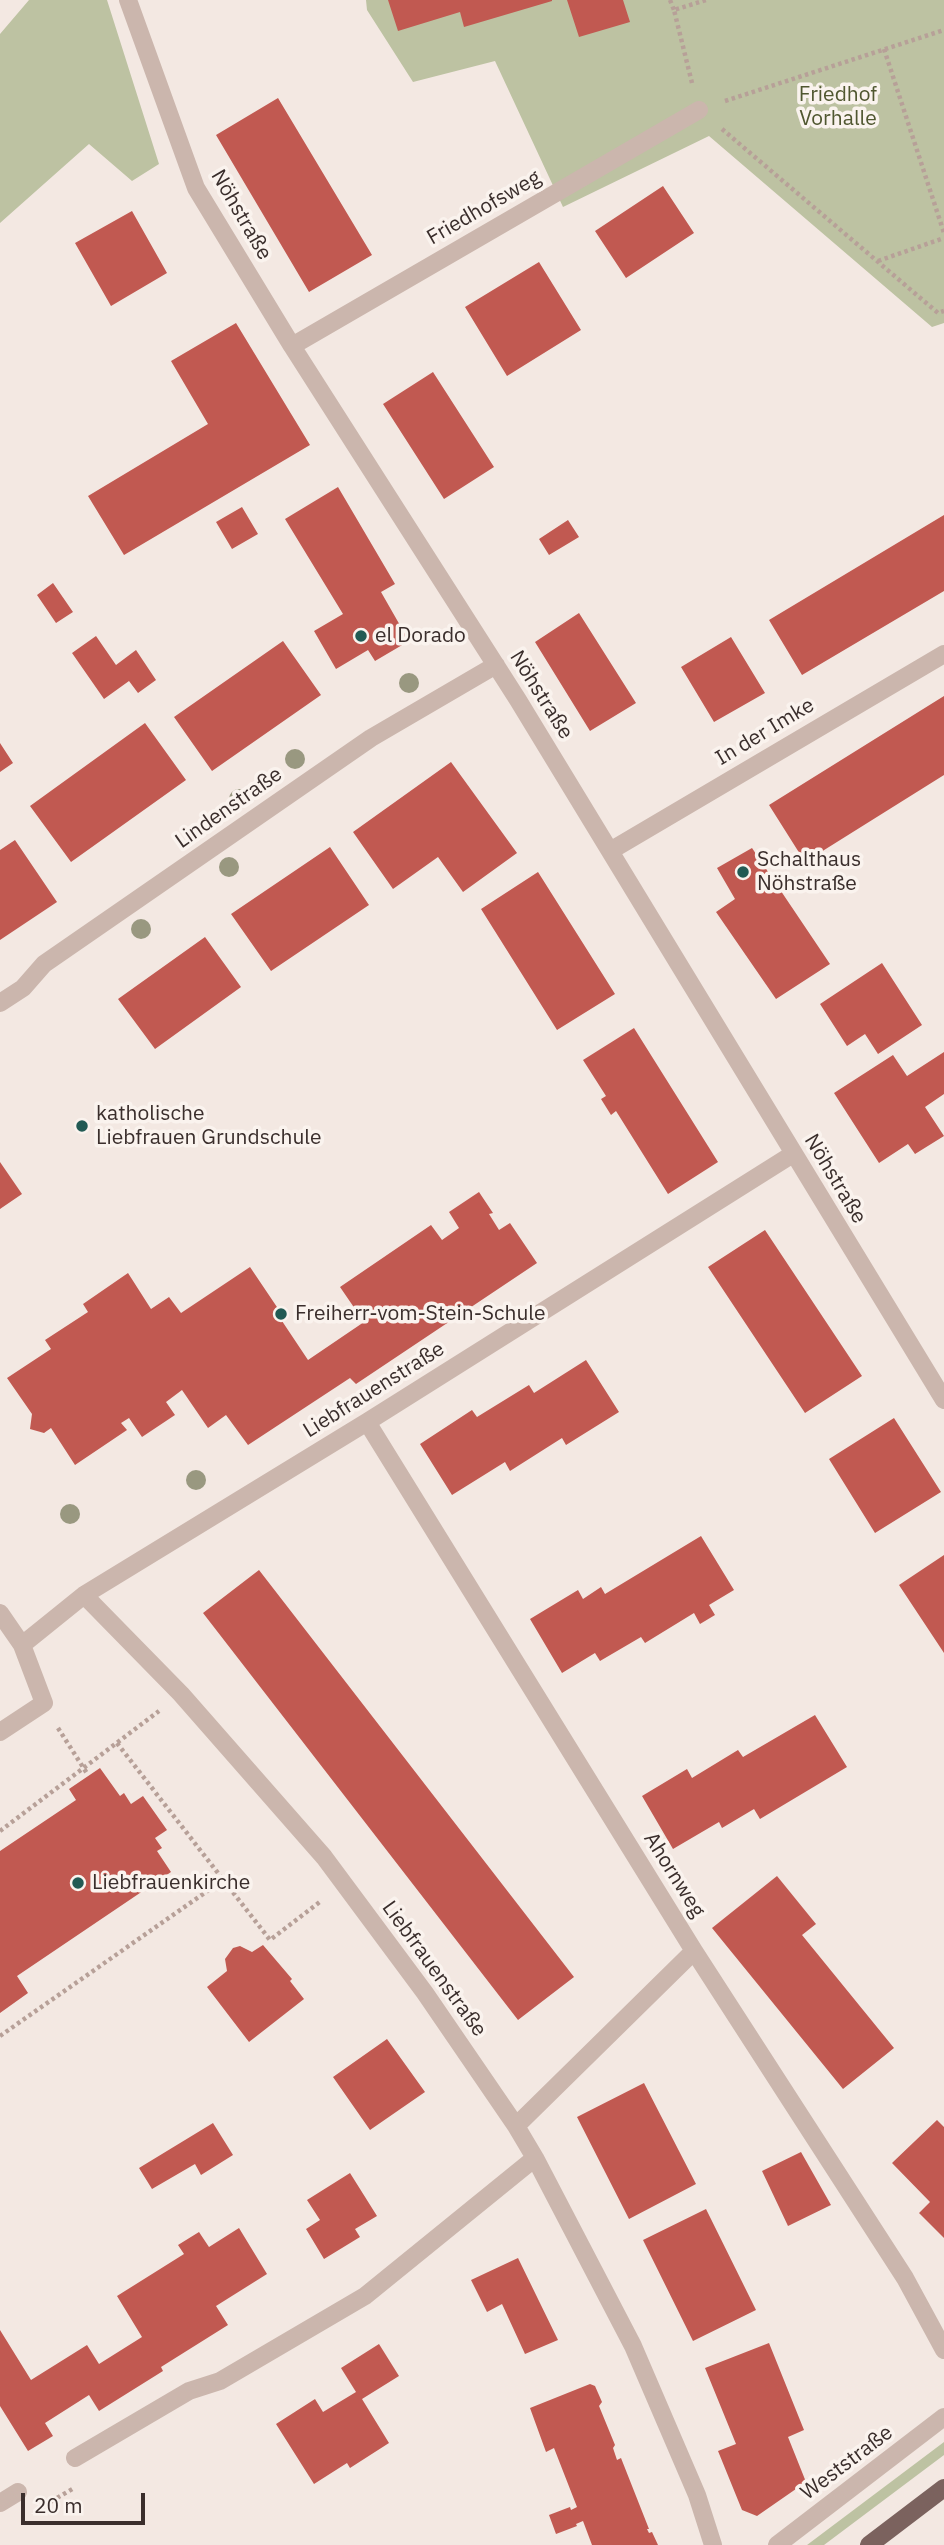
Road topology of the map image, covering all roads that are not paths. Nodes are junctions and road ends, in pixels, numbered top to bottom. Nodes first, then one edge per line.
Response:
1 (128, 0) edge
2 (699, 110) road end
3 (292, 346) junction
4 (944, 654) edge
5 (496, 665) junction
6 (610, 851) junction
7 (0, 1003) edge
8 (793, 1154) junction
9 (944, 1400) edge
10 (367, 1422) junction
11 (84, 1595) junction
12 (0, 1613) edge
13 (22, 1645) junction
14 (0, 1732) edge
15 (694, 1951) junction
16 (516, 2126) junction
17 (535, 2158) junction
18 (944, 2350) edge
19 (944, 2417) edge
20 (75, 2458) dead end
21 (944, 2488) edge
22 (18, 2492) dead end
23 (0, 2503) edge
24 (713, 2545) edge
25 (777, 2545) edge
26 (869, 2545) edge

1 - 3 street, Nöhstraße
2 - 3 street, Friedhofsweg
3 - 5 street, Nöhstraße
4 - 6 street, In der Imke
5 - 6 street, Nöhstraße
5 - 7 street, Lindenstraße
6 - 8 street, Nöhstraße
8 - 9 street, Nöhstraße
8 - 10 street, Liebfrauenstraße
10 - 11 street, Liebfrauenstraße
10 - 15 street, Ahornweg
11 - 13 street, Liebfrauenstraße
11 - 16 street, Liebfrauenstraße
12 - 13 street
13 - 14 street
15 - 16 street
15 - 18 street, Ahornweg
16 - 17 street, Liebfrauenstraße
17 - 20 street
17 - 24 street, Liebfrauenstraße
19 - 25 street, Weststraße
21 - 26 main road
22 - 23 street

